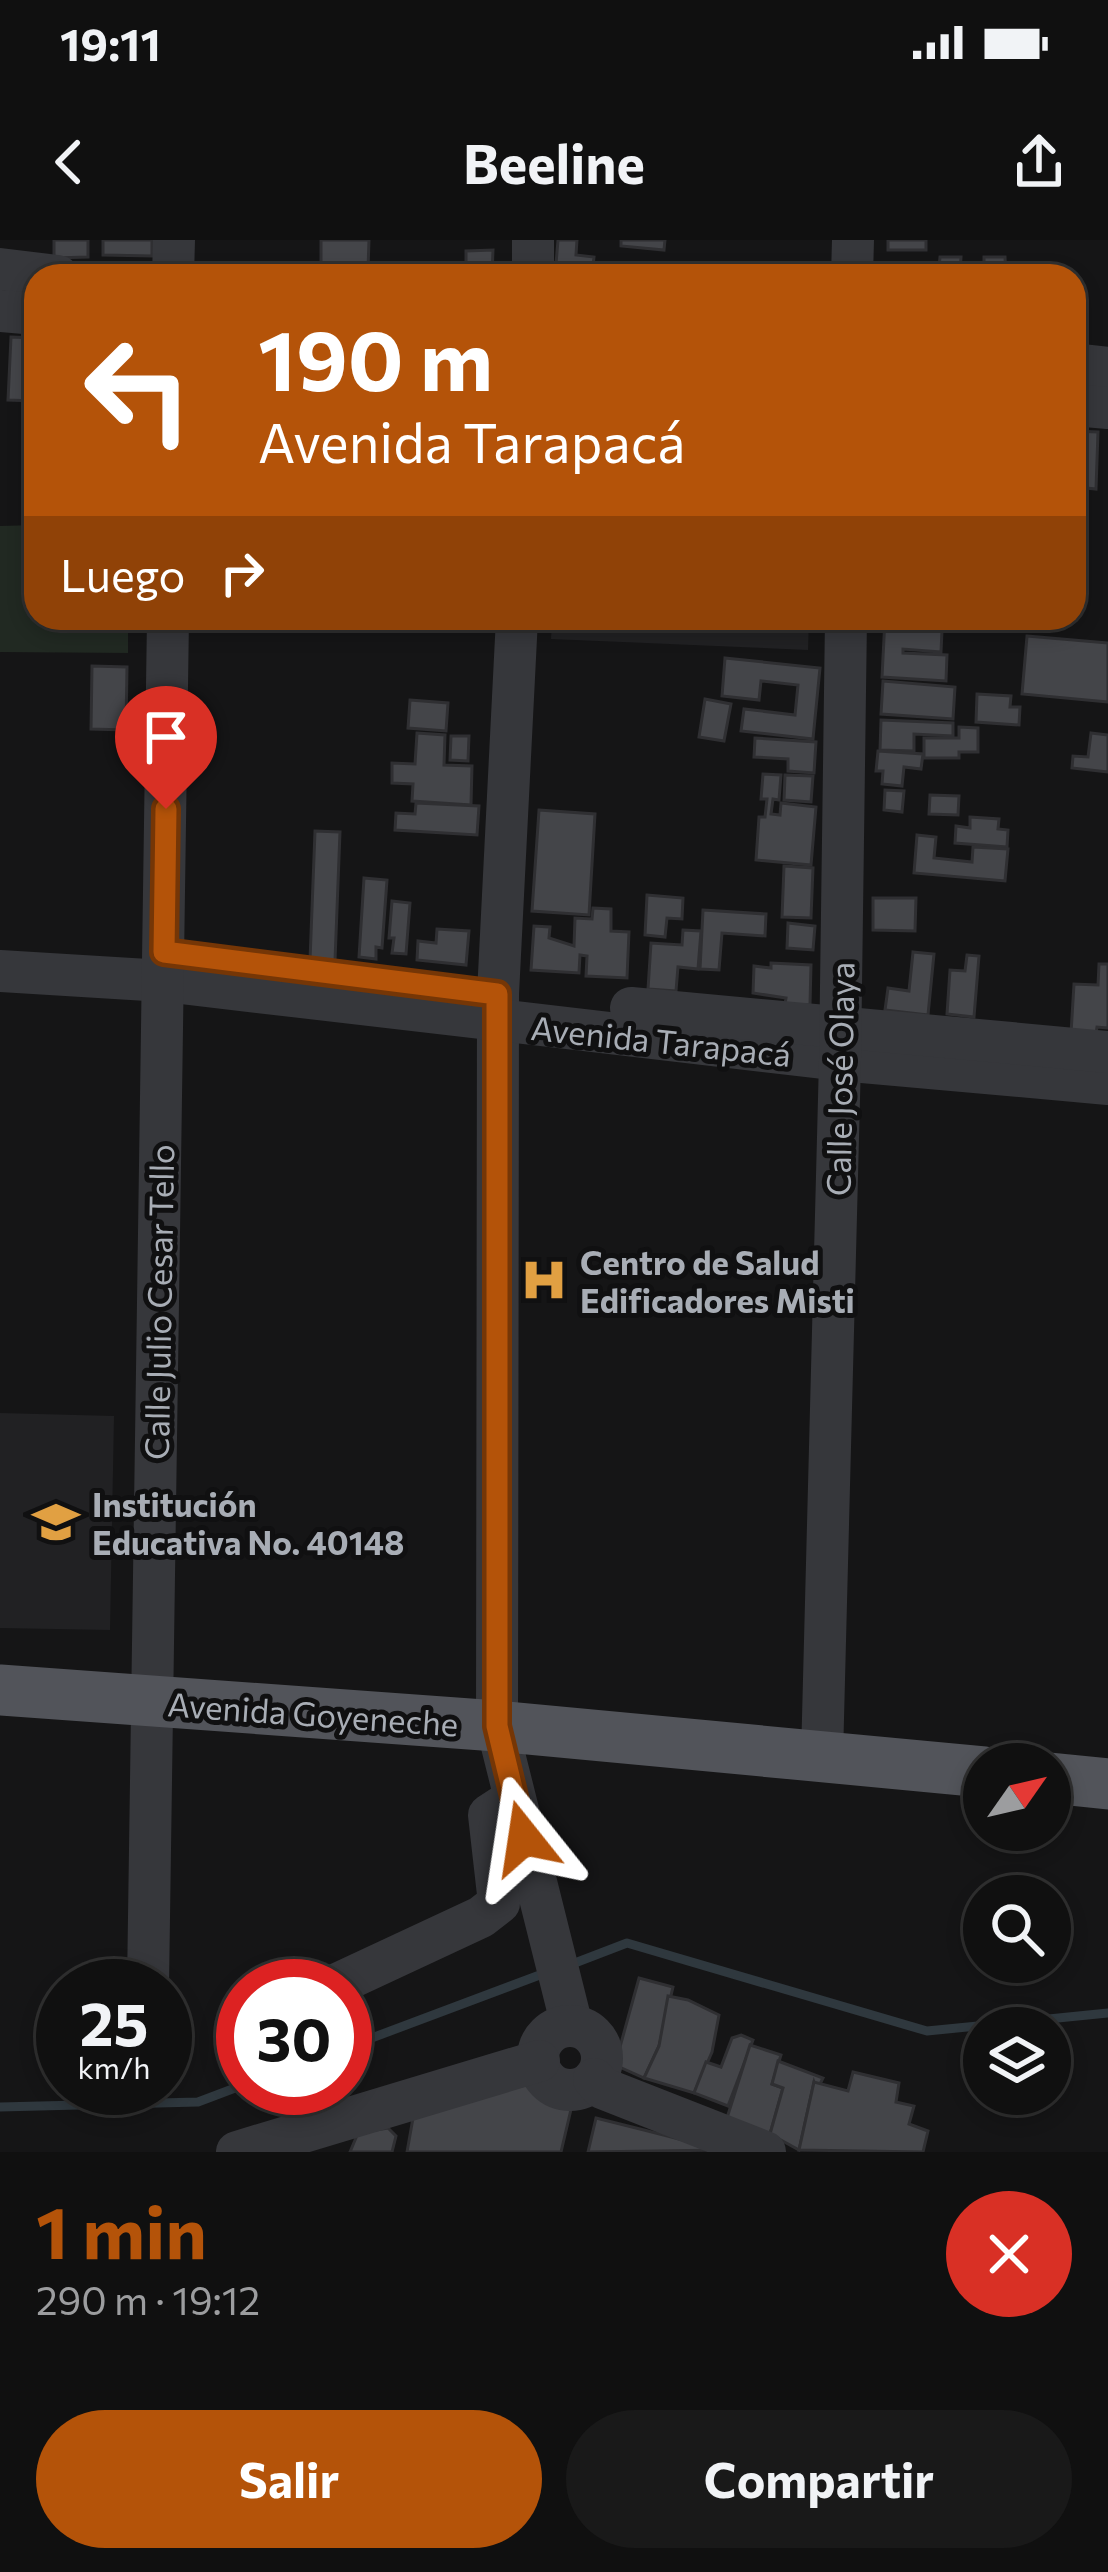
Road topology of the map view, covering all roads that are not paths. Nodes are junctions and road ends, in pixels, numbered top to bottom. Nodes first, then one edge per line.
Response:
1 (168, 630) edge
2 (516, 630) edge
3 (846, 630) edge
4 (0, 942) edge
5 (164, 967) junction
6 (0, 971) edge
7 (497, 1008) junction
8 (840, 1044) junction
9 (1108, 1052) edge
10 (1108, 1084) edge
11 (0, 1690) edge
12 (150, 1702) junction
13 (497, 1726) junction
14 (821, 1757) junction
15 (963, 1770) edge
16 (1071, 1780) edge
17 (1108, 1784) edge
18 (512, 1800) junction
19 (148, 1959) edge
20 (372, 1968) edge
21 (568, 2008) junction
22 (539, 2061) junction
23 (594, 2079) junction
24 (237, 2152) edge
25 (765, 2152) edge

1 - 5 street, Calle Julio Cesar Tello
2 - 7 street
3 - 8 street, Calle José Olaya
4 - 5 street, Avenida Tarapacá
5 - 6 street, Avenida Tarapacá
5 - 7 street, Avenida Tarapacá
5 - 12 street, Calle Julio Cesar Tello
7 - 8 street, Avenida Tarapacá
7 - 13 street
8 - 9 street, Avenida Tarapacá
8 - 10 street, Avenida Tarapacá
8 - 14 street, Calle José Olaya
11 - 12 main road, Avenida Goyeneche
12 - 13 main road, Avenida Goyeneche
12 - 19 street, Calle Julio Cesar Tello
13 - 14 main road, Avenida Goyeneche
13 - 18 street
14 - 15 main road, Avenida Goyeneche
16 - 17 main road
18 - 20 street
18 - 21 street
21 - 22 street
21 - 23 street
22 - 23 street
22 - 24 street
23 - 25 street

